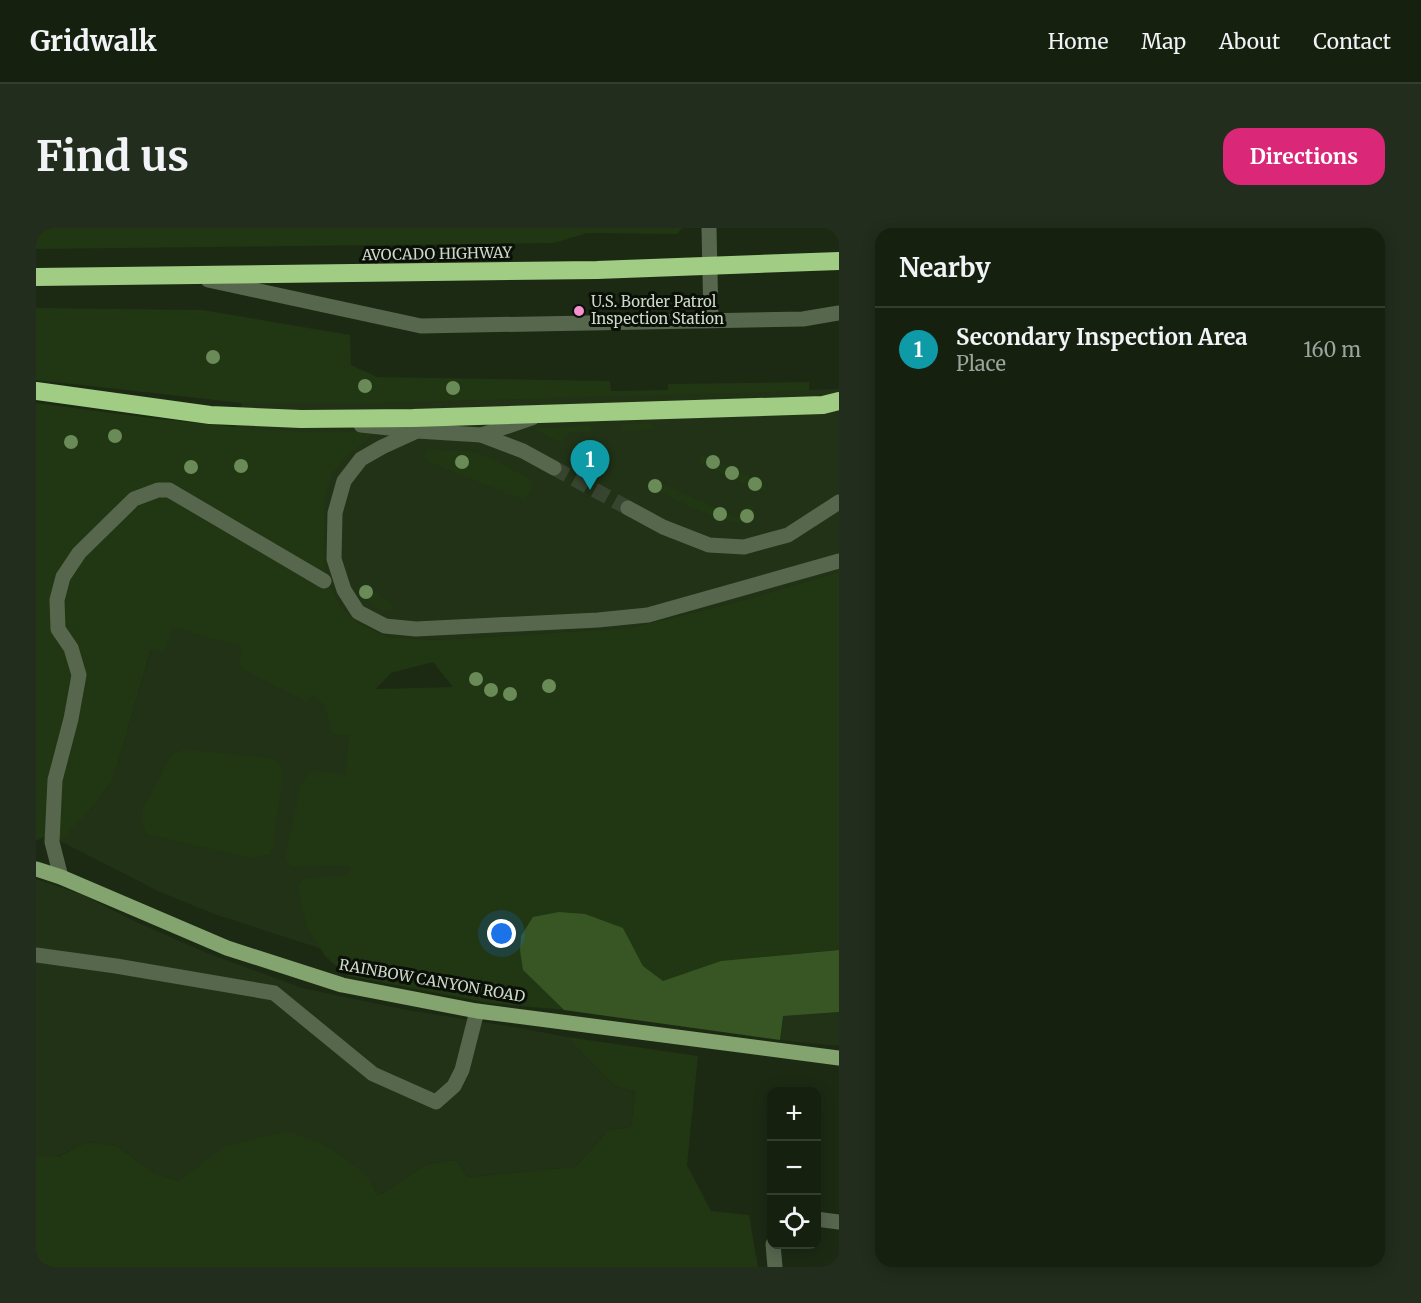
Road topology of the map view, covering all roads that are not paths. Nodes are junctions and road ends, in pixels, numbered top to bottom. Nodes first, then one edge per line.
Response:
1 (709, 228) edge
2 (839, 261) edge
3 (710, 266) junction
4 (190, 276) junction
5 (36, 277) edge
6 (839, 313) edge
7 (711, 320) junction
8 (36, 391) edge
9 (834, 404) edge
10 (544, 414) junction
11 (301, 419) junction
12 (417, 431) junction
13 (481, 435) junction
14 (554, 468) tunnel mouth
15 (839, 502) edge
16 (628, 508) tunnel mouth
17 (839, 561) edge
18 (324, 581) dead end
19 (36, 869) edge
20 (61, 877) junction
21 (36, 955) edge
22 (477, 1011) junction
23 (839, 1058) edge
24 (821, 1220) edge
25 (839, 1222) edge
26 (773, 1249) edge
27 (775, 1267) edge

1 - 3 street
2 - 3 highway, AVOCADO HIGHWAY
3 - 4 highway, AVOCADO HIGHWAY
3 - 7 street
4 - 5 highway, AVOCADO HIGHWAY
4 - 7 street
6 - 7 street
8 - 11 highway
9 - 10 highway
10 - 11 highway
10 - 13 street
11 - 12 street
12 - 13 street
12 - 17 street
13 - 14 street
15 - 16 street
18 - 20 street
19 - 20 main road, RAINBOW CANYON ROAD
20 - 22 main road, RAINBOW CANYON ROAD
21 - 22 street
22 - 23 main road, RAINBOW CANYON ROAD
24 - 25 street
26 - 27 street

